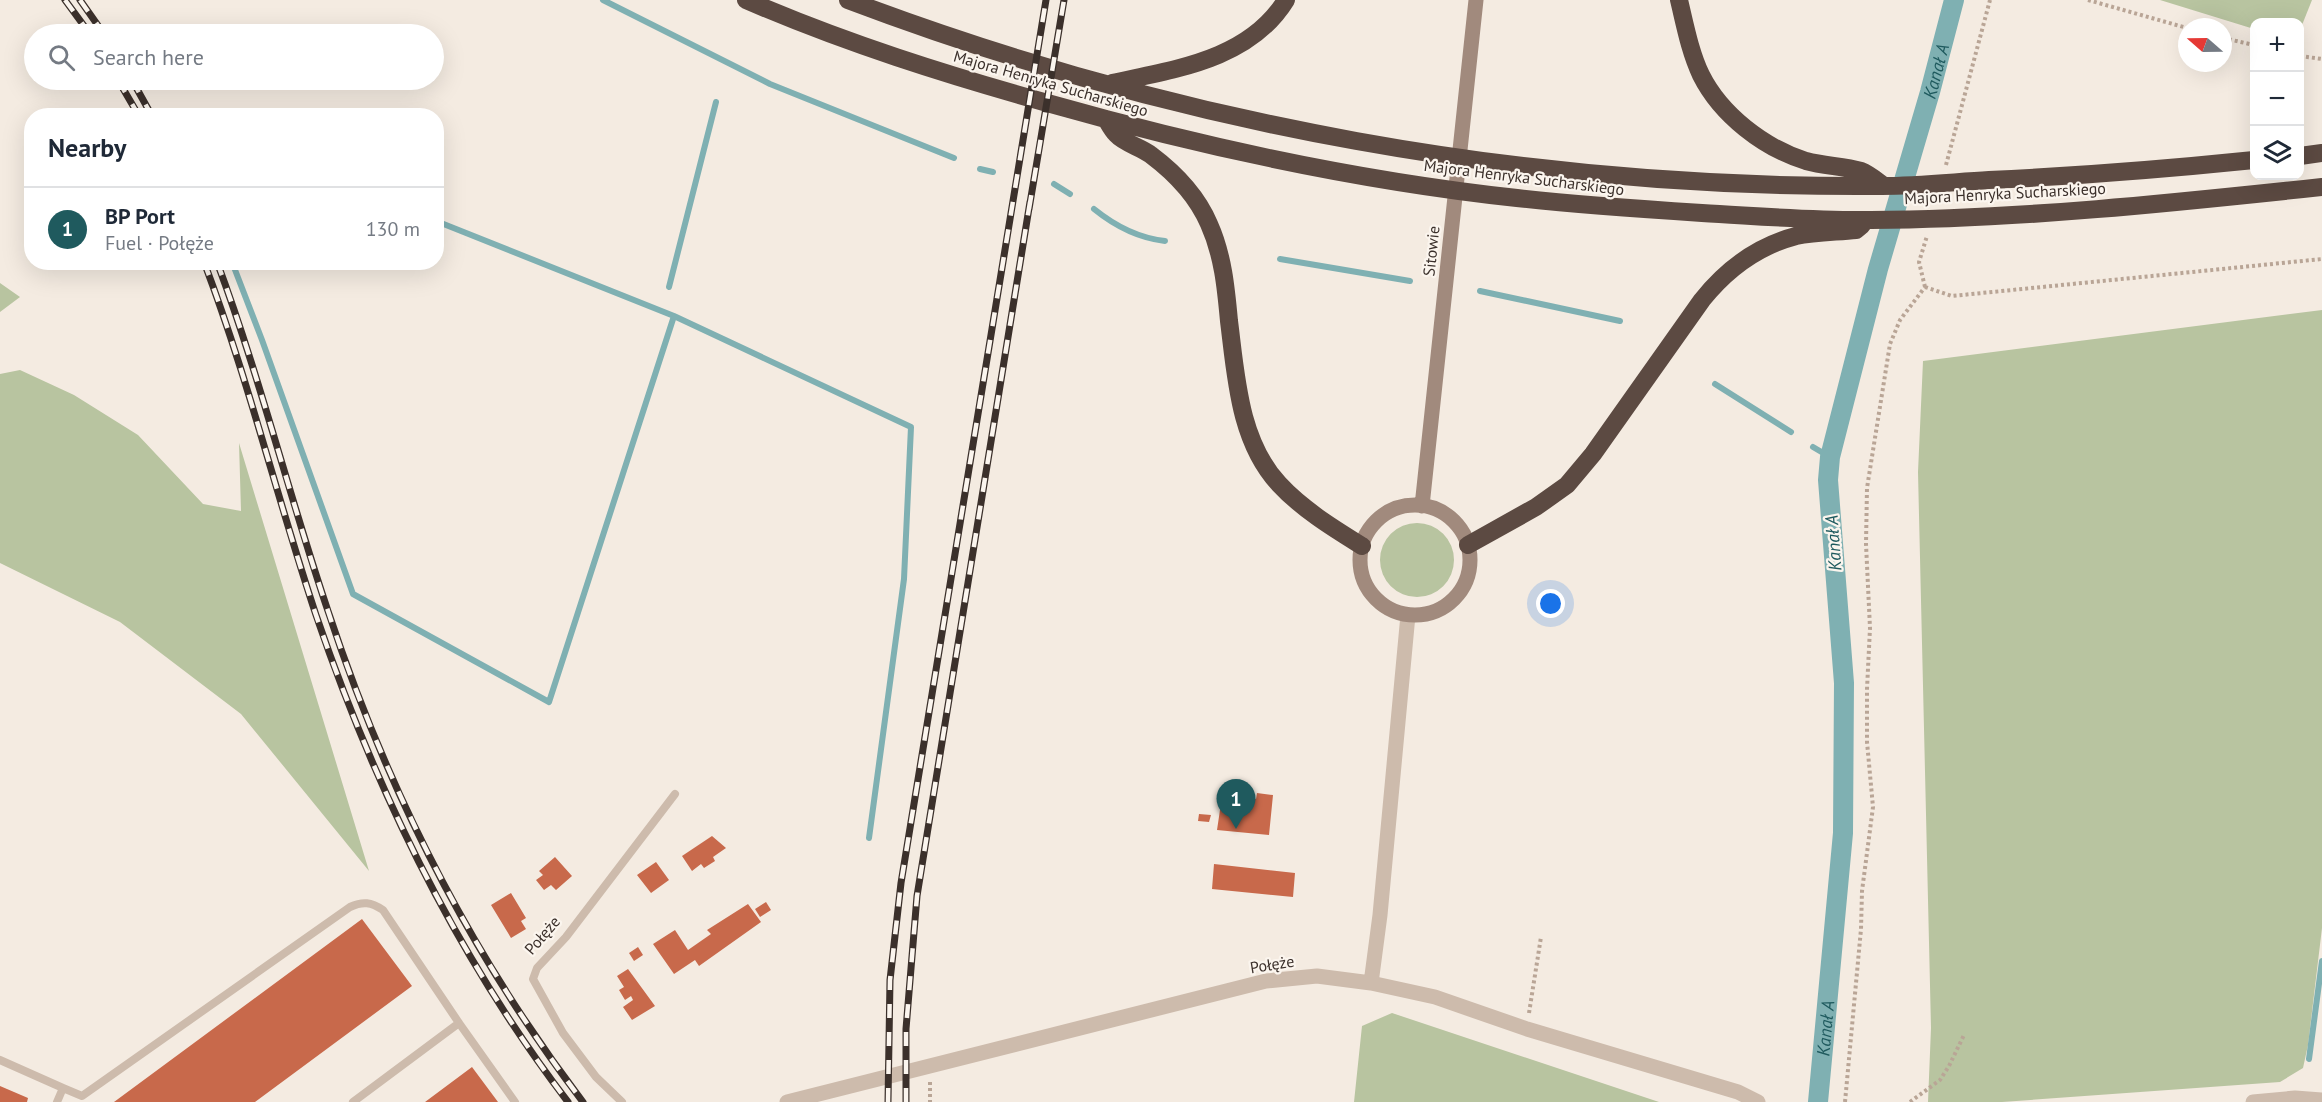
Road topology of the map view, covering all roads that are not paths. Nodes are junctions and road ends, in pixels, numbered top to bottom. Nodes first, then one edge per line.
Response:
1 (746, 0) edge
2 (848, 0) edge
3 (1286, 0) edge
4 (1476, 0) edge
5 (1679, 0) edge
6 (1108, 83) junction
7 (1106, 119) junction
8 (2322, 153) edge
9 (2304, 155) edge
10 (2250, 160) edge
11 (1884, 186) junction
12 (2322, 187) edge
13 (1868, 220) junction
14 (1422, 506) junction
15 (1468, 545) junction
16 (1362, 546) junction
17 (1408, 615) junction
18 (675, 794) dead end
19 (1371, 983) junction
20 (459, 1023) junction
21 (0, 1060) edge
22 (63, 1088) junction
23 (2322, 1100) edge
24 (57, 1102) edge
25 (353, 1102) edge
26 (515, 1102) edge
27 (622, 1102) edge
28 (787, 1102) edge
29 (1758, 1102) edge
30 (2253, 1102) edge

1 - 7 highway, Majora Henryka Sucharskiego
2 - 6 highway, Majora Henryka Sucharskiego
3 - 6 highway
4 - 14 street, Sitowie
5 - 11 highway
6 - 11 highway, Majora Henryka Sucharskiego
7 - 13 highway, Majora Henryka Sucharskiego
7 - 16 highway
8 - 9 highway
10 - 11 highway, Majora Henryka Sucharskiego
12 - 13 highway, Majora Henryka Sucharskiego
13 - 15 highway
14 - 15 street
14 - 16 street
15 - 17 street
16 - 17 street
17 - 19 street
18 - 27 lane, Połęże
19 - 28 street, Połęże
19 - 29 street, Połęże
20 - 22 lane
20 - 25 lane
20 - 26 lane
21 - 22 lane
22 - 24 lane
23 - 30 street

